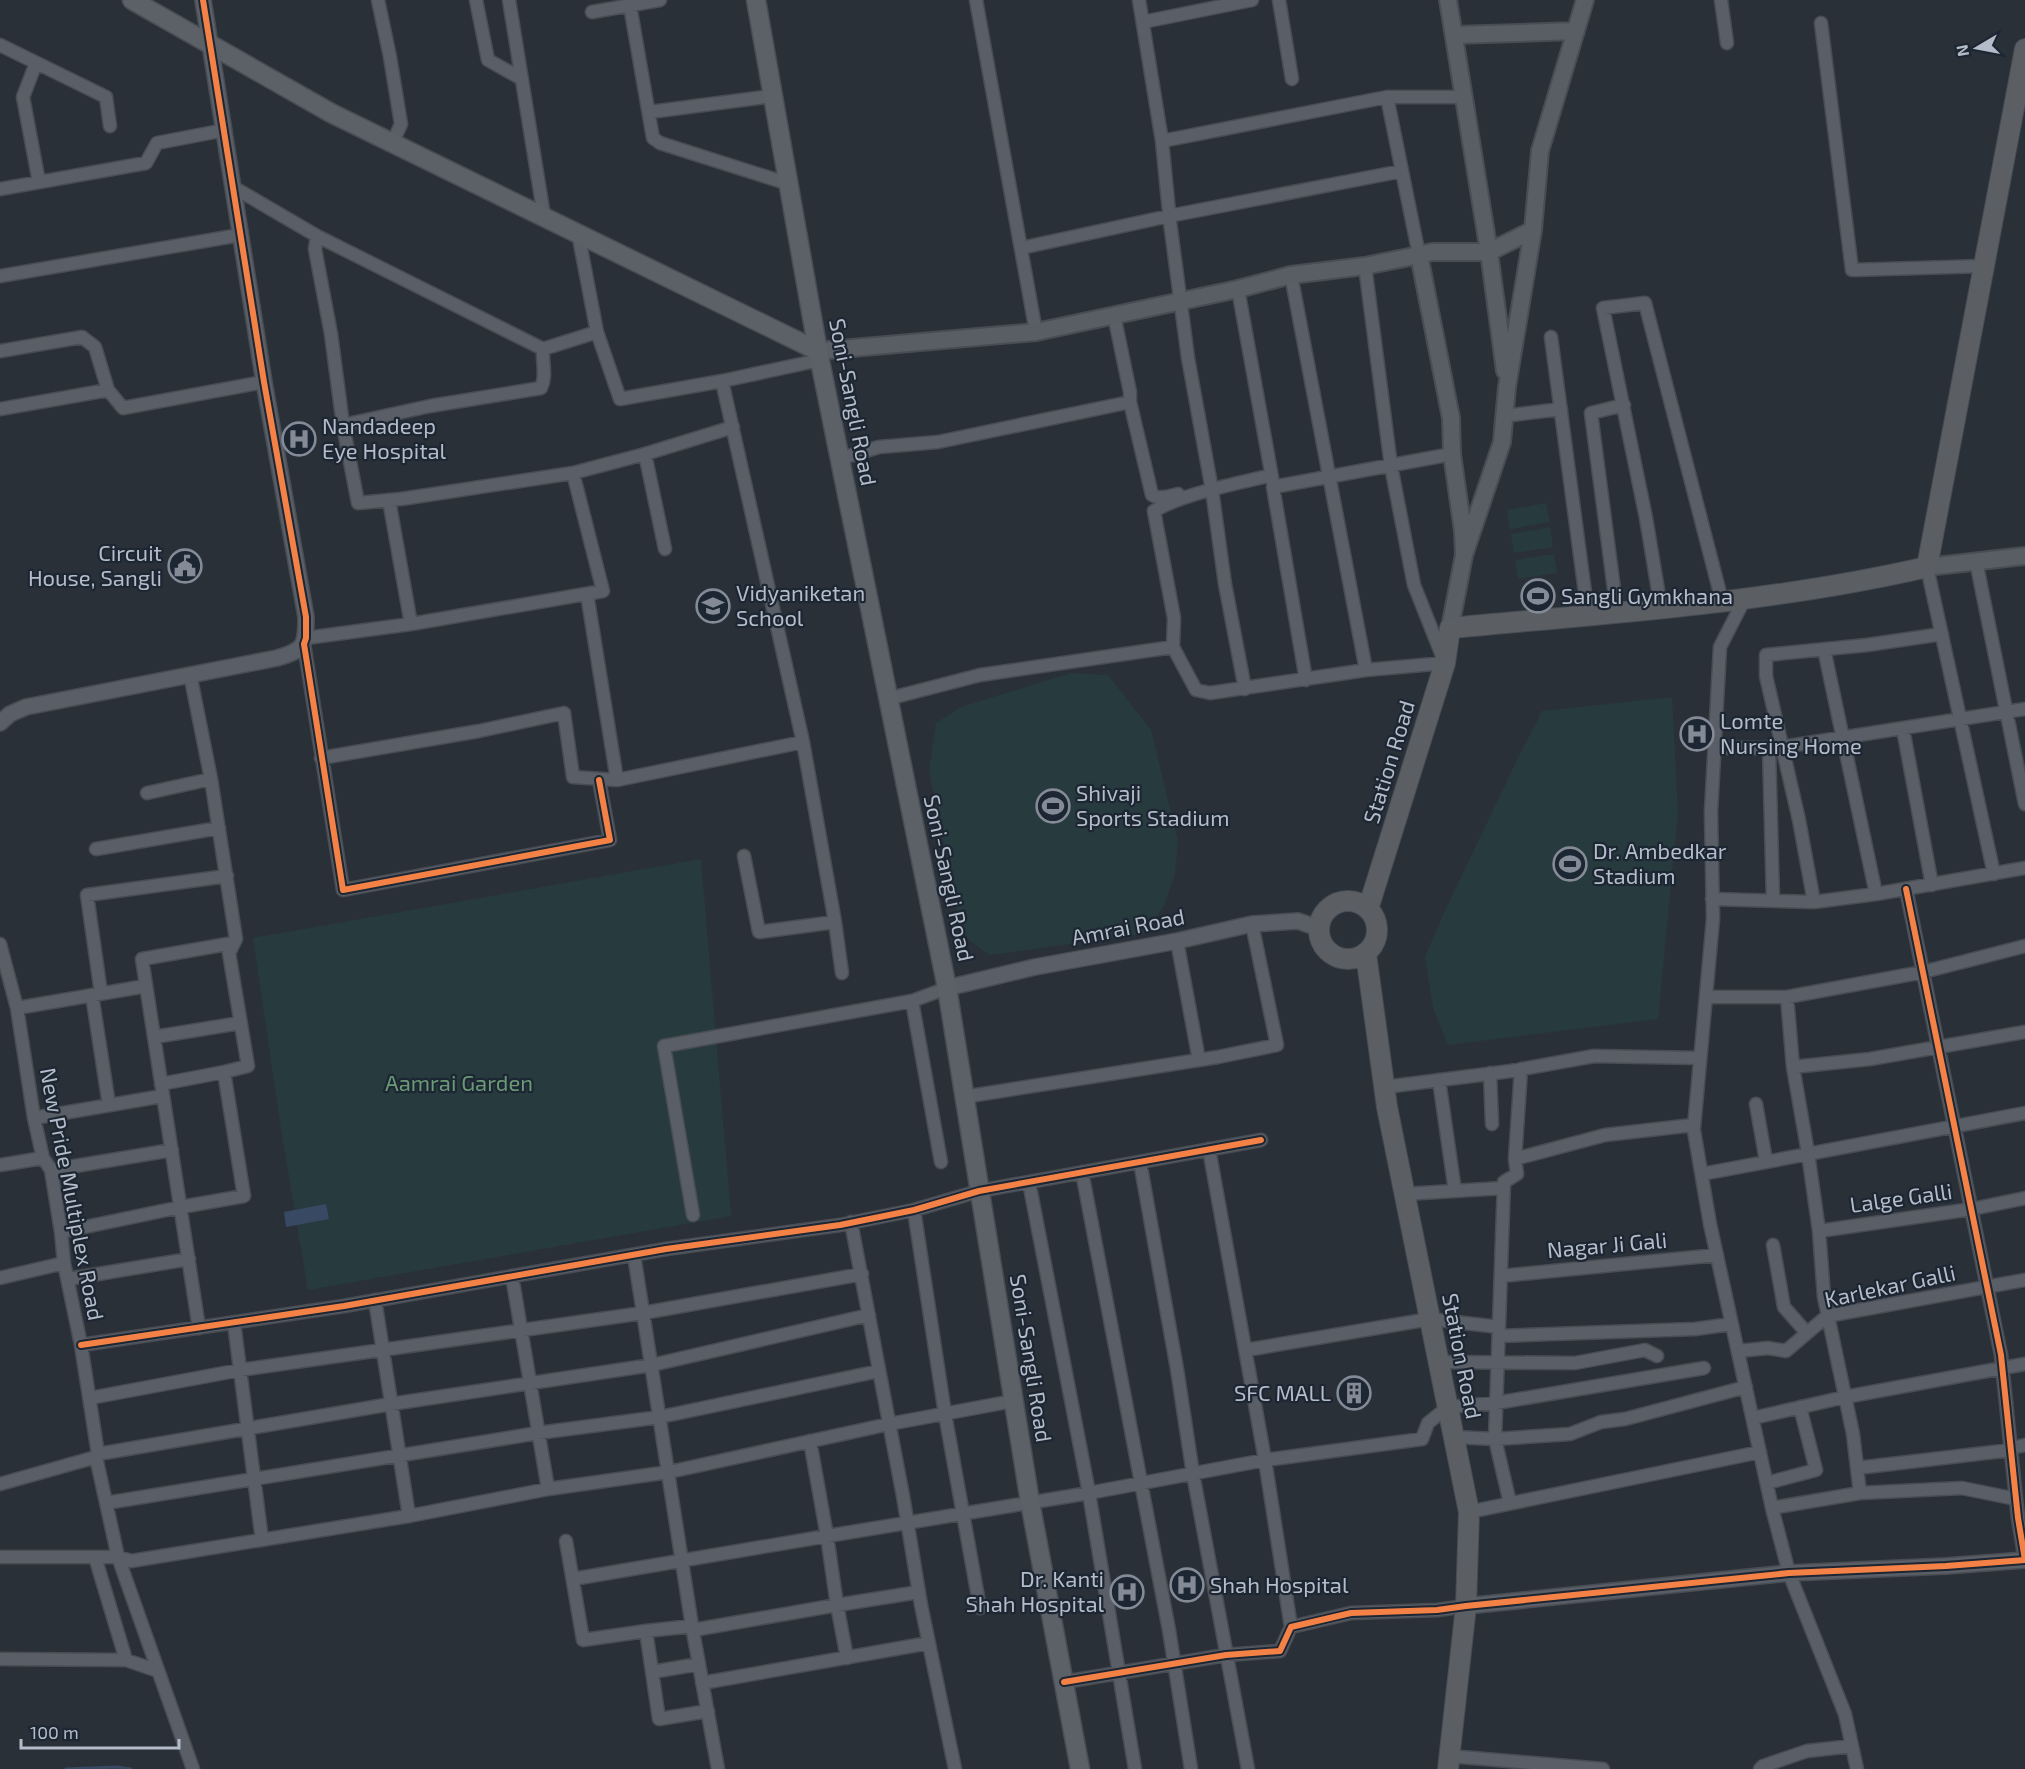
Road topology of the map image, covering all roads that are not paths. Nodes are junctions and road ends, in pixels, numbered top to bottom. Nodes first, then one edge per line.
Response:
1 (132, 0) edge
2 (203, 0) edge
3 (378, 0) edge
4 (476, 0) edge
5 (509, 0) edge
6 (660, 0) edge
7 (756, 0) edge
8 (976, 0) edge
9 (1139, 0) edge
10 (1252, 0) edge
11 (1279, 0) edge
12 (1448, 0) edge
13 (1585, 0) edge
14 (1721, 0) edge
15 (630, 3) edge
16 (1214, 4) edge
17 (592, 12) dead end
18 (1143, 22) junction
19 (1821, 22) dead end
20 (1576, 31) junction
21 (1454, 35) junction
22 (1727, 43) dead end
23 (0, 45) edge
24 (211, 46) junction
25 (2025, 49) edge
26 (36, 63) junction
27 (522, 79) junction
28 (1292, 79) dead end
29 (773, 96) junction
30 (1387, 97) junction
31 (1464, 97) junction
32 (650, 112) junction
33 (110, 126) dead end
34 (225, 130) junction
35 (1162, 141) junction
36 (393, 142) junction
37 (1402, 171) junction
38 (39, 182) junction
39 (789, 184) junction
40 (233, 187) junction
41 (0, 189) edge
42 (544, 216) junction
43 (1169, 216) junction
44 (1533, 230) junction
45 (578, 233) junction
46 (240, 235) junction
47 (317, 237) junction
48 (1020, 248) junction
49 (1489, 252) junction
50 (1419, 255) junction
51 (1365, 266) junction
52 (1984, 266) junction
53 (1291, 275) junction
54 (0, 276) edge
55 (1238, 289) junction
56 (1181, 300) junction
57 (1114, 315) junction
58 (597, 332) junction
59 (1036, 332) junction
60 (1551, 337) dead end
61 (543, 349) junction
62 (0, 351) edge
63 (819, 356) junction
64 (722, 381) junction
65 (264, 382) junction
66 (1507, 387) junction
67 (108, 390) junction
68 (1130, 402) junction
69 (1624, 405) junction
70 (0, 409) edge
71 (1561, 409) junction
72 (1504, 416) junction
73 (343, 424) junction
74 (733, 427) junction
75 (645, 454) junction
76 (1452, 454) junction
77 (839, 459) junction
78 (1391, 466) junction
79 (573, 473) junction
80 (1331, 477) junction
81 (1272, 482) junction
82 (1212, 490) junction
83 (389, 500) junction
84 (665, 549) dead end
85 (1464, 555) junction
86 (2025, 556) edge
87 (1976, 561) junction
88 (1927, 567) junction
89 (587, 594) junction
90 (1745, 598) junction
91 (1722, 601) junction
92 (1661, 608) junction
93 (1617, 612) junction
94 (1588, 615) junction
95 (411, 624) junction
96 (1450, 628) junction
97 (1942, 634) junction
98 (305, 641) junction
99 (1173, 647) junction
100 (1824, 649) junction
101 (1445, 663) junction
102 (1366, 670) junction
103 (190, 674) junction
104 (1306, 680) junction
105 (1245, 689) junction
106 (887, 699) junction
107 (2025, 709) edge
108 (2006, 712) junction
109 (1959, 720) junction
110 (0, 723) edge
111 (1903, 729) junction
112 (1843, 739) junction
113 (802, 742) junction
114 (1783, 747) junction
115 (1715, 748) junction
116 (1769, 748) junction
117 (321, 758) junction
118 (211, 779) junction
119 (600, 780) junction
120 (617, 780) junction
121 (147, 793) dead end
122 (2025, 804) edge
123 (219, 828) junction
124 (96, 849) dead end
125 (744, 856) dead end
126 (2025, 868) edge
127 (1994, 874) junction
128 (227, 876) junction
129 (1932, 885) junction
130 (1906, 890) junction
131 (1876, 894) junction
132 (1712, 899) junction
133 (1773, 900) junction
134 (1814, 902) junction
135 (1368, 909) junction
136 (835, 922) junction
137 (1252, 924) junction
138 (1318, 928) junction
139 (1177, 941) junction
140 (233, 943) junction
141 (0, 944) edge
142 (2025, 946) edge
143 (1366, 954) junction
144 (1923, 972) junction
145 (842, 973) dead end
146 (146, 986) junction
147 (947, 988) junction
148 (96, 994) junction
149 (1706, 997) junction
150 (1787, 997) junction
151 (912, 1001) junction
152 (17, 1008) junction
153 (240, 1023) junction
154 (2025, 1032) edge
155 (154, 1037) junction
156 (1939, 1046) junction
157 (1700, 1058) junction
158 (1199, 1060) junction
159 (1793, 1067) junction
160 (1521, 1069) junction
161 (224, 1072) junction
162 (1490, 1073) junction
163 (1439, 1080) junction
164 (1385, 1087) junction
165 (162, 1090) junction
166 (963, 1097) junction
167 (1756, 1104) dead end
168 (109, 1105) junction
169 (2025, 1113) edge
170 (34, 1118) junction
171 (1492, 1124) dead end
172 (1693, 1125) junction
173 (1956, 1126) junction
174 (1261, 1140) dead end
175 (1209, 1149) junction
176 (172, 1150) junction
177 (1808, 1153) junction
178 (43, 1158) junction
179 (1515, 1158) junction
180 (1766, 1161) junction
181 (941, 1162) dead end
182 (1140, 1162) junction
183 (0, 1166) edge
184 (51, 1170) junction
185 (1082, 1173) junction
186 (1702, 1174) junction
187 (1029, 1182) junction
188 (1503, 1188) junction
189 (979, 1191) junction
190 (1455, 1191) junction
191 (1405, 1194) junction
192 (2025, 1198) edge
193 (182, 1207) junction
194 (1972, 1209) junction
195 (914, 1210) junction
196 (693, 1215) dead end
197 (851, 1222) junction
198 (1819, 1231) junction
199 (61, 1232) junction
200 (1773, 1245) dead end
201 (634, 1255) junction
202 (1717, 1256) junction
203 (189, 1259) junction
204 (64, 1263) junction
205 (862, 1274) junction
206 (512, 1276) junction
207 (1501, 1276) junction
208 (0, 1278) edge
209 (68, 1279) junction
210 (2025, 1280) edge
211 (1987, 1288) junction
212 (375, 1300) junction
213 (643, 1313) junction
214 (869, 1315) junction
215 (1827, 1316) junction
216 (1430, 1319) junction
217 (234, 1323) junction
218 (1732, 1324) junction
219 (199, 1328) junction
220 (522, 1331) junction
221 (1499, 1331) junction
222 (1806, 1332) junction
223 (81, 1345) junction
224 (383, 1350) junction
225 (1246, 1350) junction
226 (1738, 1351) junction
227 (1657, 1356) dead end
228 (1438, 1362) junction
229 (1498, 1362) junction
230 (2025, 1364) edge
231 (652, 1365) junction
232 (1704, 1368) dead end
233 (2002, 1368) junction
234 (240, 1370) junction
235 (879, 1371) junction
236 (530, 1383) junction
237 (1746, 1387) junction
238 (1845, 1397) junction
239 (90, 1398) junction
240 (1013, 1401) junction
241 (1497, 1403) junction
242 (391, 1404) junction
243 (1448, 1407) junction
244 (1800, 1407) junction
245 (945, 1414) junction
246 (660, 1417) junction
247 (1753, 1418) junction
248 (889, 1424) junction
249 (248, 1428) junction
250 (538, 1433) junction
251 (1454, 1437) junction
252 (1495, 1439) junction
253 (810, 1442) junction
254 (2025, 1445) edge
255 (2011, 1449) junction
256 (1760, 1452) junction
257 (97, 1456) junction
258 (399, 1456) junction
259 (1265, 1460) junction
260 (1857, 1468) junction
261 (669, 1472) junction
262 (1193, 1473) junction
263 (254, 1479) junction
264 (1142, 1483) junction
265 (1767, 1483) junction
266 (0, 1484) edge
267 (548, 1489) junction
268 (1089, 1493) junction
269 (1860, 1493) junction
270 (2016, 1499) junction
271 (1030, 1502) junction
272 (106, 1503) junction
273 (1510, 1503) junction
274 (1772, 1508) junction
275 (1468, 1512) junction
276 (963, 1513) junction
277 (409, 1515) junction
278 (2021, 1518) edge
279 (907, 1523) junction
280 (827, 1536) junction
281 (262, 1540) junction
282 (567, 1541) dead end
283 (0, 1557) edge
284 (95, 1557) junction
285 (118, 1557) junction
286 (2025, 1560) edge
287 (683, 1562) junction
288 (1789, 1573) junction
289 (573, 1579) junction
290 (919, 1592) junction
291 (837, 1605) junction
292 (1466, 1606) junction
293 (980, 1608) dead end
294 (1291, 1627) junction
295 (693, 1628) junction
296 (645, 1631) junction
297 (929, 1643) junction
298 (1226, 1655) junction
299 (847, 1658) junction
300 (0, 1659) edge
301 (126, 1660) junction
302 (699, 1664) junction
303 (1175, 1664) junction
304 (158, 1671) junction
305 (652, 1672) junction
306 (1118, 1674) junction
307 (1064, 1682) junction
308 (702, 1683) junction
309 (708, 1711) junction
310 (1852, 1746) junction
311 (1449, 1762) edge
312 (193, 1769) edge
313 (718, 1769) edge
314 (955, 1769) edge
315 (1080, 1769) edge
316 (1135, 1769) edge
317 (1191, 1769) edge
318 (1248, 1769) edge
319 (1603, 1769) edge
320 (1760, 1769) edge
321 (1857, 1769) edge

1 - 24 main road
2 - 24 street
3 - 36 street
4 - 27 street
5 - 27 street
6 - 15 street
7 - 29 main road, Soni-Sangli Road
8 - 48 street
9 - 18 street
10 - 16 street
11 - 28 street
12 - 21 main road
13 - 20 main road
14 - 22 street
15 - 17 street
15 - 32 street
16 - 18 street
18 - 35 street
19 - 52 street
20 - 21 main road
20 - 44 main road
21 - 31 main road
23 - 26 street
24 - 34 street
24 - 36 main road
25 - 52 highway
26 - 33 street
26 - 38 street
27 - 42 street
29 - 32 street
29 - 39 main road, Soni-Sangli Road
30 - 31 street
30 - 35 street
30 - 37 street
31 - 49 main road
32 - 39 street
34 - 38 street
34 - 40 street
35 - 43 street
36 - 42 main road
37 - 43 street
37 - 50 street
38 - 41 street
39 - 63 main road, Soni-Sangli Road
40 - 46 street
40 - 47 street
42 - 45 main road
43 - 48 street
43 - 56 street
44 - 49 main road
44 - 66 main road
45 - 58 street
45 - 63 main road
46 - 54 street
46 - 65 street
47 - 61 street
47 - 73 street
48 - 59 street
49 - 50 main road
49 - 66 main road
50 - 51 main road
50 - 76 main road
51 - 53 main road
51 - 78 street
52 - 88 highway
53 - 55 main road
53 - 80 street
55 - 56 main road
55 - 81 street
56 - 57 main road
56 - 82 street
57 - 59 main road
57 - 68 street
58 - 61 street
58 - 64 street
59 - 63 main road
60 - 71 street
61 - 73 street
62 - 67 street
63 - 64 street
63 - 77 main road, Soni-Sangli Road
64 - 74 street
65 - 67 street
65 - 98 street
66 - 72 main road
67 - 70 street
68 - 77 street
68 - 82 street
69 - 91 street
69 - 92 street
69 - 93 street
71 - 72 street
71 - 94 street
72 - 85 main road
73 - 83 street
74 - 75 street
74 - 113 street
75 - 79 street
75 - 84 street
76 - 78 street
76 - 85 main road
77 - 106 main road, Soni-Sangli Road
78 - 80 street
78 - 101 street
79 - 83 street
79 - 89 street
80 - 81 street
80 - 102 street
81 - 82 street
81 - 104 street
82 - 99 street
82 - 105 street
83 - 95 street
85 - 96 main road
86 - 87 main road
87 - 88 main road
87 - 108 street
88 - 90 highway
88 - 97 street
89 - 95 street
89 - 120 street
90 - 91 highway
90 - 115 street
91 - 92 highway
92 - 93 highway
93 - 94 highway
94 - 96 highway
95 - 98 street
96 - 101 highway, Station Road
97 - 100 street
97 - 109 street
98 - 103 street
98 - 117 street
99 - 105 street
99 - 106 street
100 - 112 street
100 - 114 street
101 - 102 street
101 - 135 highway, Station Road
102 - 104 street
103 - 110 street
103 - 118 street
104 - 105 street
106 - 147 main road, Soni-Sangli Road
107 - 108 street
108 - 109 street
108 - 122 street
109 - 111 street
109 - 127 street
111 - 112 street
111 - 129 street
112 - 114 street
112 - 131 street
113 - 120 street
113 - 136 street
114 - 116 street
114 - 134 street
115 - 116 street
115 - 132 street
116 - 133 street
117 - 119 street
117 - 119 street
118 - 121 street
118 - 123 street
119 - 120 street
123 - 124 street
123 - 128 street
125 - 136 street
126 - 127 street
127 - 129 street
128 - 140 street
128 - 148 street
129 - 130 street
130 - 131 street
130 - 144 street
131 - 134 street
132 - 133 street
132 - 149 street
133 - 134 street
135 - 138 highway
135 - 143 highway
136 - 145 street
137 - 138 street, Amrai Road
137 - 139 street, Amrai Road
137 - 158 street
138 - 143 highway
139 - 147 street, Amrai Road
139 - 158 street
140 - 146 street
140 - 153 street
141 - 152 street, New Pride Multiplex Road
142 - 144 street
143 - 164 highway, Station Road
144 - 150 street
144 - 156 street
146 - 148 street
146 - 155 street
147 - 151 street
147 - 166 main road, Soni-Sangli Road
148 - 152 street
148 - 168 street
149 - 150 street
149 - 157 street
150 - 159 street
151 - 181 street
151 - 196 street
152 - 170 street, New Pride Multiplex Road
153 - 155 street
153 - 161 street
154 - 156 street
155 - 165 street
156 - 159 street
156 - 173 street
157 - 160 street
157 - 172 street
158 - 166 street
159 - 177 street
160 - 162 street
160 - 179 street
161 - 165 street
161 - 193 street
162 - 163 street
162 - 171 street
163 - 164 street
163 - 190 street
164 - 191 highway, Station Road
165 - 168 street
165 - 176 street
166 - 189 main road, Soni-Sangli Road
167 - 180 street
168 - 170 street
169 - 173 street
170 - 178 street, New Pride Multiplex Road
172 - 179 street
172 - 186 street
173 - 177 street
173 - 194 street
174 - 175 street
175 - 182 street
175 - 225 street
176 - 184 street
176 - 193 street
177 - 180 street
177 - 198 street
178 - 183 street
178 - 184 street, New Pride Multiplex Road
179 - 188 street
180 - 186 street
182 - 185 street
182 - 262 street
184 - 199 street, New Pride Multiplex Road
185 - 187 street
185 - 264 street
186 - 202 street
187 - 189 street
187 - 268 street
188 - 190 street
188 - 207 street
189 - 195 street
189 - 240 main road, Soni-Sangli Road
190 - 191 street
191 - 216 highway, Station Road
192 - 194 street, Lalge Galli
193 - 199 street
193 - 203 street
194 - 198 street, Lalge Galli
194 - 211 street
195 - 197 street
195 - 245 street
197 - 201 street
197 - 205 street
198 - 215 street
199 - 204 street, New Pride Multiplex Road
200 - 222 street
201 - 206 street
201 - 213 street
202 - 207 street, Nagar Ji Gali
202 - 218 street
203 - 209 street
203 - 219 street
204 - 208 street
204 - 209 street, New Pride Multiplex Road
205 - 213 street
205 - 214 street
206 - 212 street
206 - 220 street
207 - 221 street
209 - 223 street, New Pride Multiplex Road
210 - 211 street, Karlekar Galli
211 - 215 street, Karlekar Galli
211 - 233 street
212 - 217 street
212 - 224 street
213 - 220 street
213 - 231 street
214 - 231 street
214 - 235 street
215 - 222 street, Karlekar Galli
215 - 238 street
216 - 221 street
216 - 225 street
216 - 228 highway, Station Road
217 - 219 street
217 - 234 street
218 - 221 street
218 - 226 street
219 - 223 street
220 - 224 street
220 - 236 street
221 - 229 street
222 - 226 street, Karlekar Galli
223 - 239 street, New Pride Multiplex Road
224 - 234 street
224 - 242 street
225 - 259 street
226 - 237 street
227 - 229 street
228 - 229 street
228 - 243 highway, Station Road
229 - 241 street
230 - 233 street
231 - 236 street
231 - 246 street
232 - 241 street
233 - 238 street
233 - 255 street
234 - 239 street
234 - 249 street
235 - 246 street
235 - 248 street
236 - 242 street
236 - 250 street
237 - 247 street
237 - 252 street
238 - 244 street
238 - 260 street
239 - 257 street, New Pride Multiplex Road
240 - 245 street
240 - 271 main road, Soni-Sangli Road
241 - 243 street
241 - 252 street
242 - 249 street
242 - 258 street
243 - 251 highway, Station Road
243 - 259 street
244 - 247 street
244 - 265 street
245 - 248 street
245 - 276 street
246 - 250 street
246 - 261 street
247 - 256 street
248 - 253 street
248 - 279 street
249 - 257 street
249 - 263 street
250 - 258 street
250 - 267 street
251 - 252 street
251 - 275 highway, Station Road
252 - 273 street
253 - 261 street
253 - 280 street
254 - 255 street
255 - 260 street
255 - 270 street
256 - 265 street
256 - 273 street
257 - 266 street
257 - 272 street, New Pride Multiplex Road
258 - 263 street
258 - 277 street
259 - 262 street
259 - 294 street
260 - 269 street
261 - 267 street
261 - 287 street
262 - 264 street
262 - 298 street
263 - 272 street
263 - 281 street
264 - 268 street
264 - 303 street
265 - 274 street
267 - 277 street
268 - 271 street
268 - 306 street
269 - 270 street
269 - 274 street
270 - 278 street
271 - 276 street
271 - 307 main road, Soni-Sangli Road
272 - 285 street, New Pride Multiplex Road
273 - 275 street
274 - 288 street
275 - 292 highway, Station Road
276 - 279 street
276 - 293 street
277 - 281 street
278 - 286 street
279 - 280 street
279 - 290 street
280 - 287 street
280 - 291 street
281 - 285 street
282 - 289 street
283 - 284 street
284 - 285 street
284 - 301 street
285 - 304 street, New Pride Multiplex Road
286 - 288 street
287 - 289 street
287 - 295 street
288 - 292 street
288 - 310 street
289 - 296 street
290 - 291 street
290 - 297 street
291 - 295 street
291 - 299 street
292 - 294 street
292 - 311 highway, Station Road
294 - 298 street
295 - 296 street
295 - 302 street
296 - 305 street
297 - 299 street
297 - 314 street
298 - 303 street
298 - 318 street
299 - 308 street
300 - 301 street
301 - 304 street
302 - 305 street
302 - 308 street
303 - 306 street
303 - 317 street
304 - 312 street, New Pride Multiplex Road
305 - 309 street
306 - 307 street
306 - 316 street
307 - 315 main road, Soni-Sangli Road
308 - 309 street
309 - 313 street
310 - 320 street
310 - 321 street
311 - 319 street

